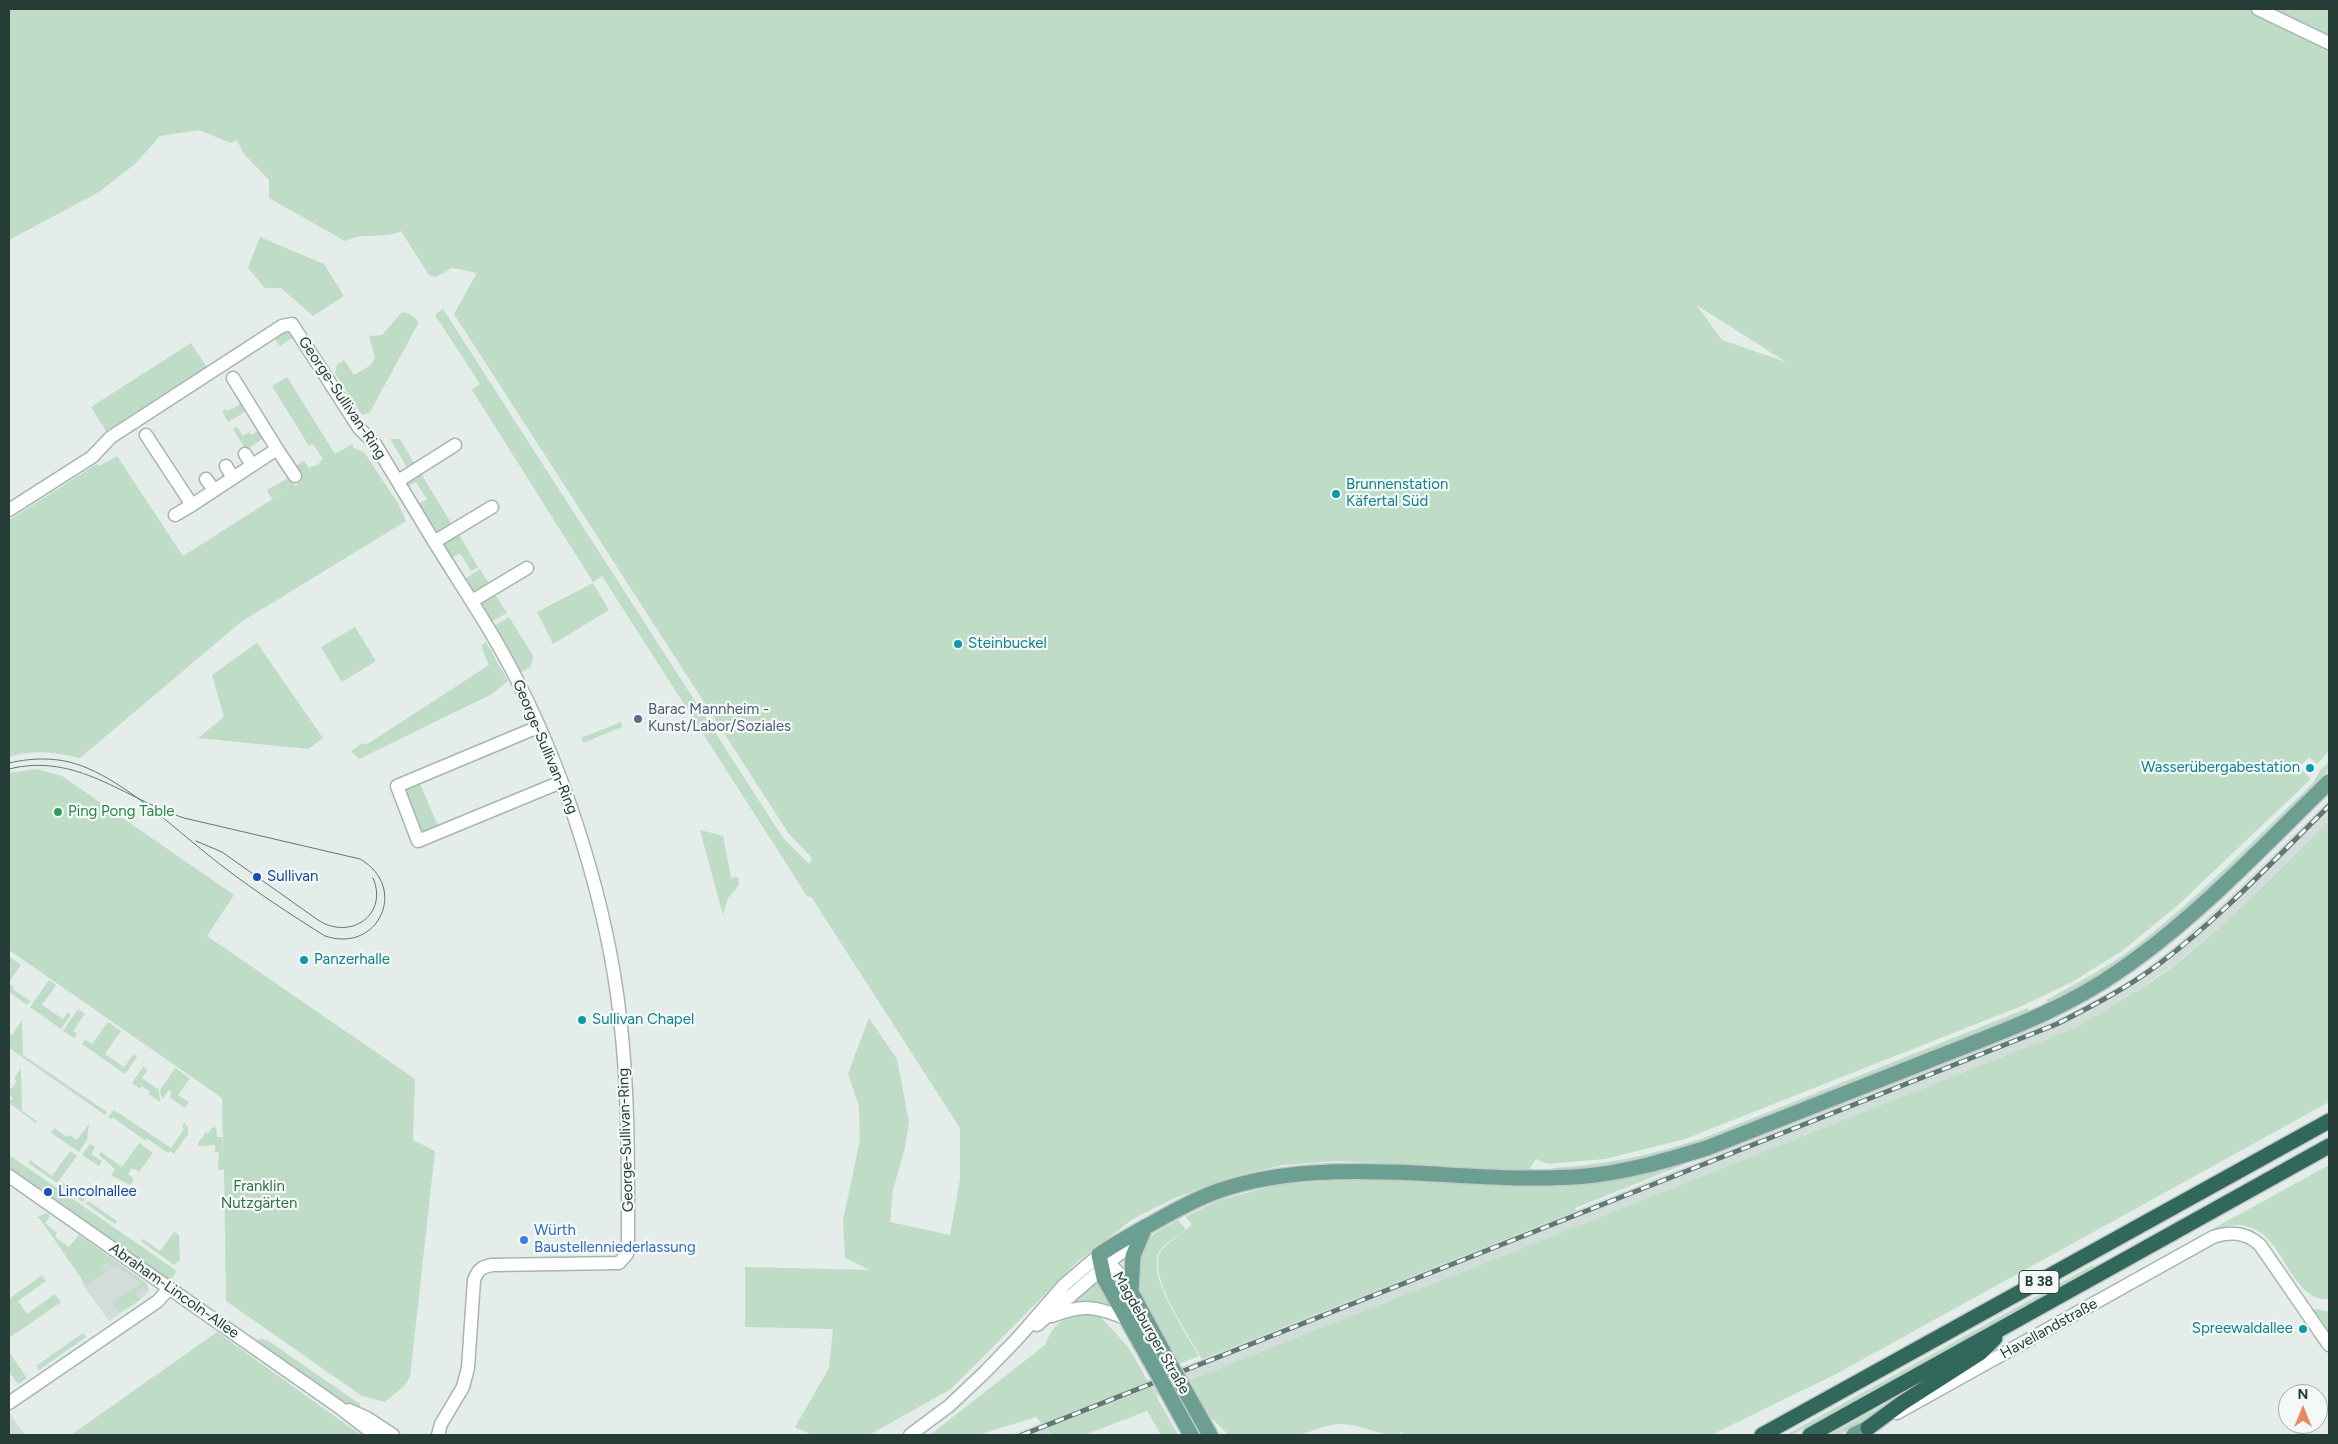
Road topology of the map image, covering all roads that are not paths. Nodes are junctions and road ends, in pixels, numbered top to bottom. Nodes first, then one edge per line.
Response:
1 (2258, 9) edge
2 (2329, 43) edge
3 (233, 378) dead end
4 (146, 435) dead end
5 (455, 445) dead end
6 (277, 449) junction
7 (244, 454) dead end
8 (252, 465) junction
9 (226, 466) dead end
10 (295, 476) dead end
11 (206, 478) dead end
12 (233, 478) junction
13 (398, 481) junction
14 (214, 490) junction
15 (192, 505) junction
16 (492, 507) dead end
17 (9, 510) edge
18 (175, 515) dead end
19 (434, 542) junction
20 (526, 568) dead end
21 (472, 601) junction
22 (538, 727) junction
23 (561, 782) junction
24 (2329, 782) edge
25 (2329, 1122) edge
26 (2329, 1146) edge
27 (9, 1176) edge
28 (1142, 1232) junction
29 (1103, 1262) junction
30 (169, 1288) junction
31 (1131, 1292) junction
32 (1045, 1319) junction
33 (1127, 1319) junction
34 (2007, 1326) junction
35 (1017, 1339) junction
36 (2329, 1345) edge
37 (9, 1403) edge
38 (339, 1407) junction
39 (1868, 1428) junction
40 (440, 1430) edge
41 (1211, 1434) edge
42 (375, 1435) edge
43 (393, 1435) edge
44 (428, 1435) edge
45 (910, 1435) edge
46 (1192, 1435) edge
47 (1762, 1435) edge
48 (1810, 1435) edge
49 (1854, 1435) edge

1 - 2 street
3 - 6 street
4 - 15 street
5 - 13 street
6 - 8 street
6 - 10 street
7 - 8 street
8 - 12 street
9 - 12 street
11 - 14 street
12 - 14 street
13 - 17 street, George-Sullivan-Ring
13 - 19 street, George-Sullivan-Ring
14 - 15 street
15 - 18 street
16 - 19 street
19 - 21 street, George-Sullivan-Ring
20 - 21 street
21 - 22 street, George-Sullivan-Ring
22 - 23 street, George-Sullivan-Ring
22 - 23 street
23 - 40 street, George-Sullivan-Ring
24 - 28 main road
25 - 47 highway, B 38
26 - 34 highway, B 38
27 - 30 street, Abraham-Lincoln-Allee
28 - 29 main road
28 - 31 main road
29 - 31 street, Magdeburger Straße
29 - 32 street
29 - 33 main road, Magdeburger Straße
29 - 35 street
30 - 37 street
30 - 38 street, Abraham-Lincoln-Allee
31 - 41 main road, Magdeburger Straße, bridge
32 - 33 street
32 - 35 street
33 - 46 main road, Magdeburger Straße, bridge
34 - 39 highway
34 - 48 highway, B 38
35 - 45 street
36 - 39 street, Havellandstraße
38 - 42 street, Abraham-Lincoln-Allee
38 - 43 street, Abraham-Lincoln-Allee
39 - 49 main road, Havellandstraße
40 - 44 street, George-Sullivan-Ring

